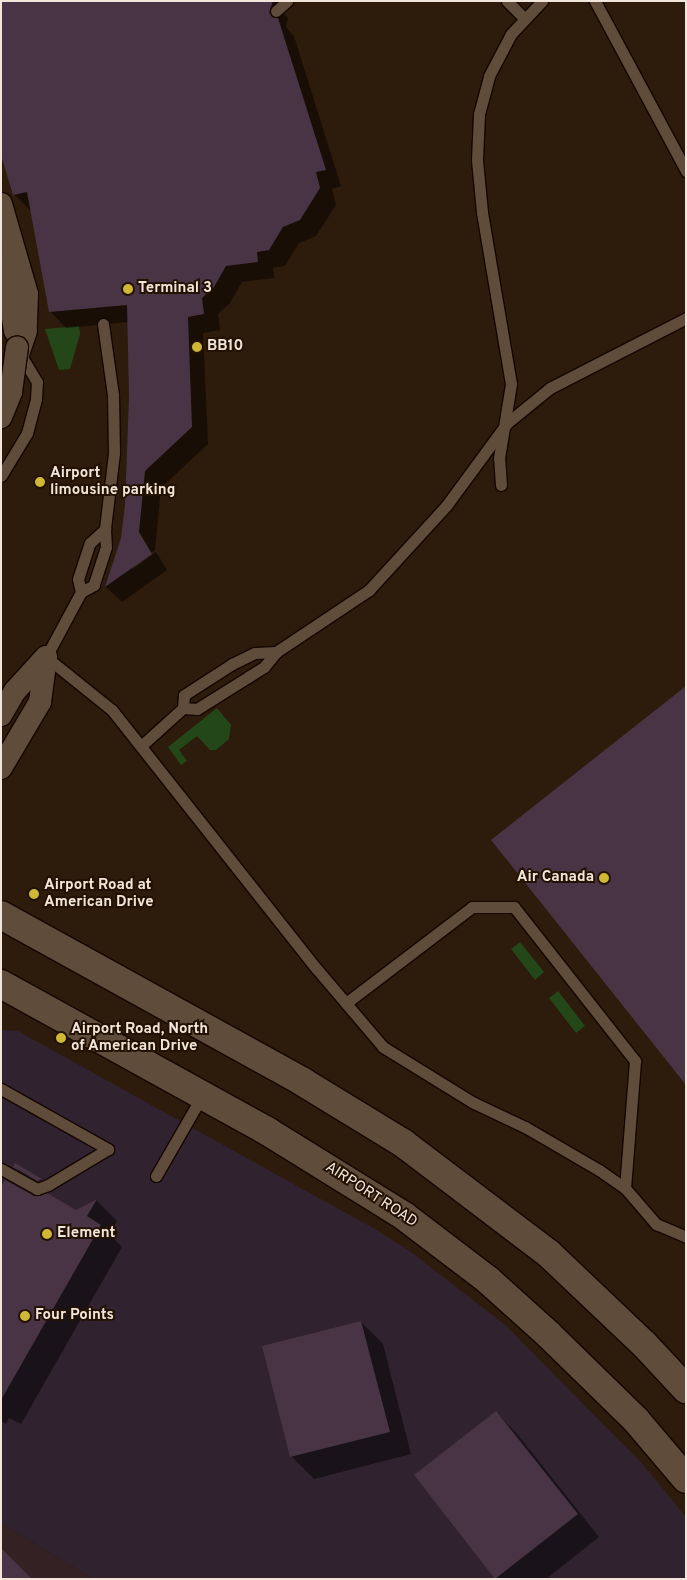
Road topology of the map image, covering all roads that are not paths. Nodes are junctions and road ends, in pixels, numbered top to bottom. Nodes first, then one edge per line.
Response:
1 (287, 1) edge
2 (506, 1) edge
3 (542, 1) edge
4 (595, 1) edge
5 (276, 11) dead end
6 (525, 19) junction
7 (686, 171) edge
8 (1, 204) edge
9 (1, 246) edge
10 (686, 318) edge
11 (103, 324) dead end
12 (19, 352) junction
13 (1, 382) edge
14 (1, 417) edge
15 (507, 423) junction
16 (1, 476) edge
17 (501, 485) dead end
18 (105, 529) junction
19 (81, 592) junction
20 (276, 652) junction
21 (46, 658) junction
22 (183, 708) junction
23 (1, 715) edge
24 (141, 746) junction
25 (1, 768) edge
26 (1, 915) edge
27 (1, 984) edge
28 (346, 1003) junction
29 (1, 1089) edge
30 (203, 1095) junction
31 (1, 1169) edge
32 (156, 1176) dead end
33 (625, 1188) junction
34 (686, 1237) edge
35 (686, 1389) edge
36 (686, 1479) edge

1 - 5 lane
2 - 6 lane
3 - 6 lane
4 - 7 lane
6 - 15 lane
8 - 12 street
9 - 14 street, bridge
10 - 15 lane
11 - 18 lane
12 - 13 street
12 - 16 lane
15 - 17 lane
15 - 20 lane
18 - 19 lane
18 - 19 lane
19 - 21 lane
20 - 22 lane
20 - 22 lane
21 - 23 street
21 - 24 lane
21 - 25 street
22 - 24 lane
24 - 28 lane
26 - 35 main road
27 - 30 main road, AIRPORT ROAD
28 - 33 lane
28 - 33 lane
29 - 31 lane
30 - 32 lane
30 - 36 main road, AIRPORT ROAD
33 - 34 lane

